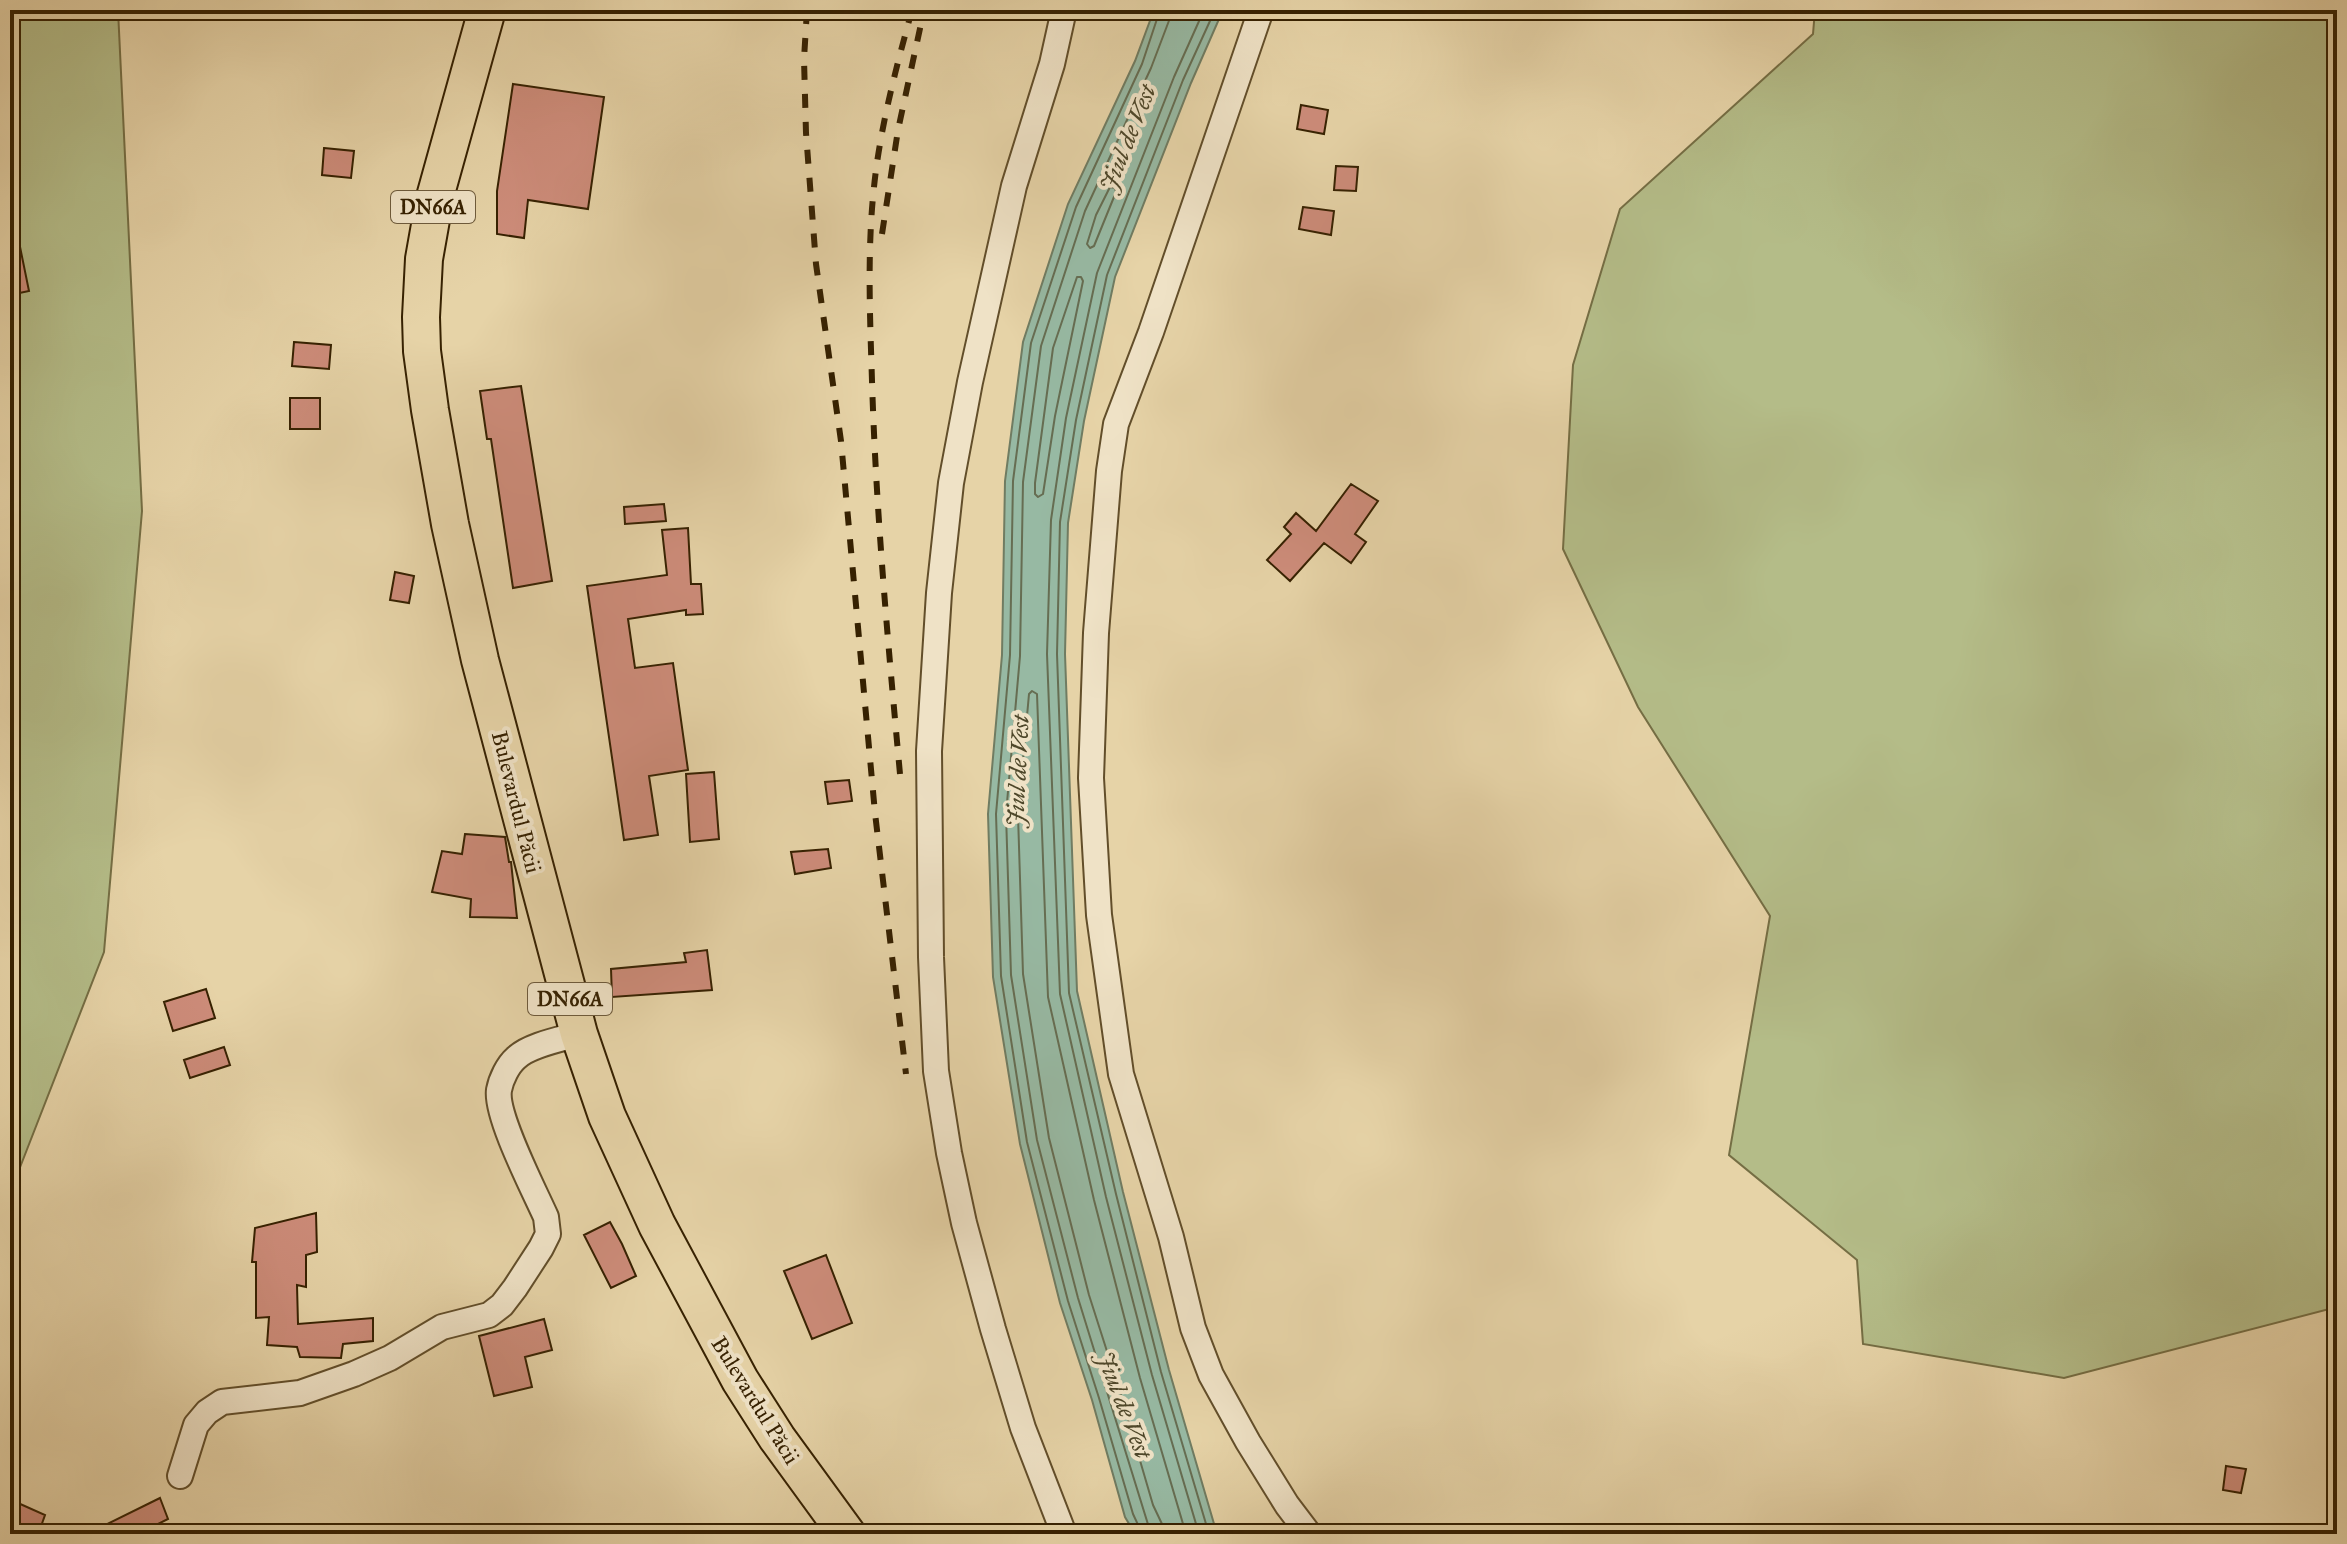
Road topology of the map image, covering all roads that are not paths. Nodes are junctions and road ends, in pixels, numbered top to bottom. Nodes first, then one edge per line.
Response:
1 (487, 10) edge
2 (1064, 10) edge
3 (1261, 10) edge
4 (579, 1034) junction
5 (180, 1476) dead end
6 (847, 1534) edge
7 (1064, 1534) edge
8 (1309, 1534) edge

1 - 4 main road, Bulevardul Păcii / DN66A
2 - 7 street
3 - 8 street
4 - 5 street
4 - 6 main road, Bulevardul Păcii / DN66A

